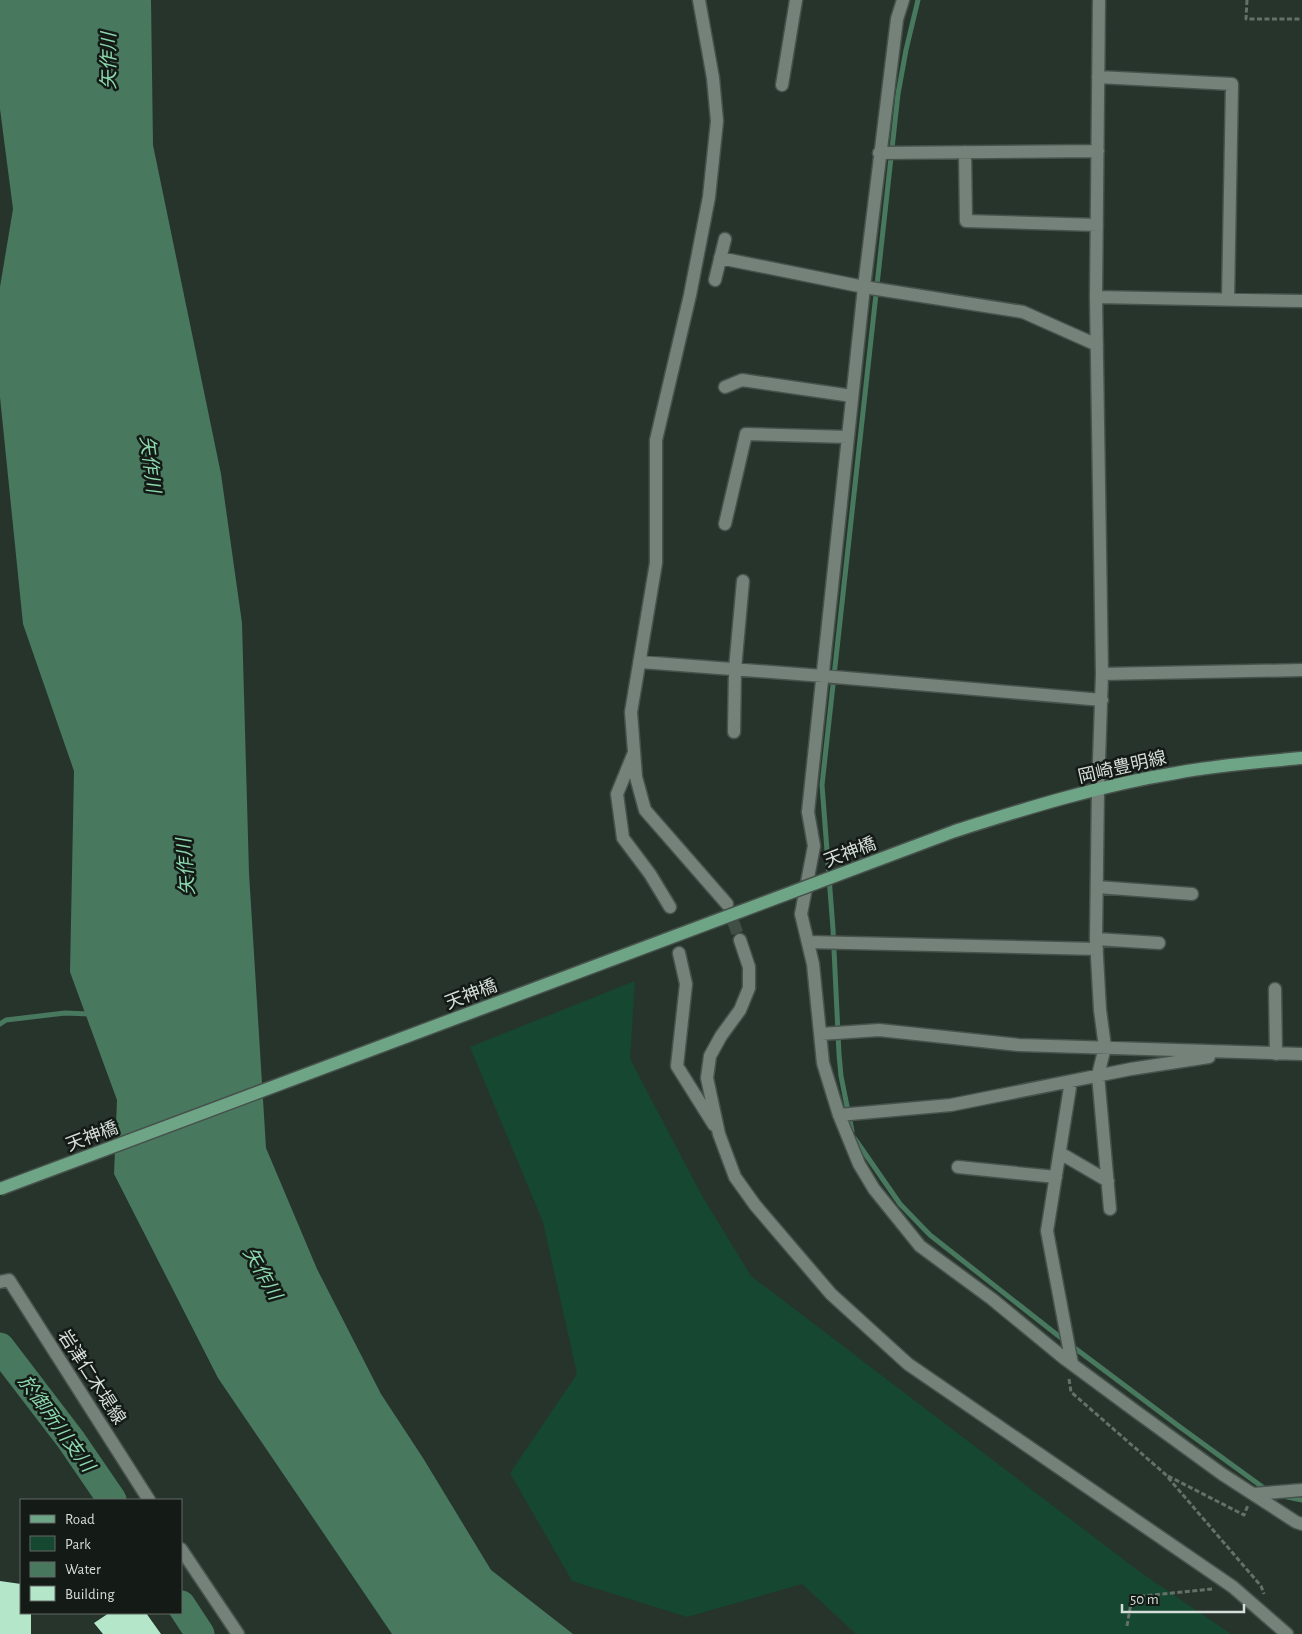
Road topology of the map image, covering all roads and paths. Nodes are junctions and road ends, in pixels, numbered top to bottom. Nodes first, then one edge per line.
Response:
1 (699, 0) edge
2 (796, 0) edge
3 (903, 0) edge
4 (1099, 0) edge
5 (1247, 0) edge
6 (1302, 19) edge
7 (1098, 77) junction
8 (782, 85) dead end
9 (1098, 151) junction
10 (965, 152) junction
11 (879, 153) junction
12 (1097, 226) junction
13 (725, 239) dead end
14 (720, 258) junction
15 (716, 280) dead end
16 (864, 287) junction
17 (1096, 298) junction
18 (1228, 300) junction
19 (1302, 301) edge
20 (1097, 345) junction
21 (725, 387) dead end
22 (852, 396) junction
23 (848, 438) junction
24 (725, 524) dead end
25 (743, 582) dead end
26 (641, 662) junction
27 (735, 669) junction
28 (1302, 670) edge
29 (1102, 674) junction
30 (823, 676) junction
31 (1102, 700) junction
32 (734, 732) dead end
33 (634, 753) junction
34 (1302, 758) edge
35 (1098, 789) junction
36 (955, 832) joint
37 (1097, 888) junction
38 (1192, 894) dead end
39 (727, 904) tunnel mouth
40 (670, 907) dead end
41 (740, 940) tunnel mouth
42 (808, 942) junction
43 (1159, 943) dead end
44 (1097, 944) junction
45 (679, 953) dead end
46 (1275, 989) dead end
47 (821, 1034) junction
48 (1105, 1047) junction
49 (1244, 1053) junction
50 (1276, 1054) junction
51 (1302, 1054) edge
52 (1098, 1075) junction
53 (1071, 1081) junction
54 (839, 1115) junction
55 (719, 1134) junction
56 (1060, 1153) junction
57 (958, 1167) dead end
58 (1056, 1177) junction
59 (1108, 1180) junction
60 (0, 1189) edge
61 (1110, 1209) dead end
62 (0, 1282) edge
63 (1068, 1362) junction
64 (1165, 1474) junction
65 (1302, 1490) edge
66 (1254, 1494) junction
67 (148, 1499) edge
68 (1302, 1524) edge
69 (182, 1550) edge
70 (1233, 1587) junction
71 (1267, 1602) dead end
72 (1128, 1626) dead end
73 (238, 1634) edge
74 (1287, 1634) edge

1 - 26 street
2 - 8 street
3 - 11 street
4 - 7 street
5 - 6 path
7 - 9 street
7 - 18 street
9 - 10 street
9 - 12 street
10 - 11 street
10 - 12 street
11 - 16 street
12 - 17 street
13 - 14 street
14 - 15 street
14 - 16 street
16 - 20 street
16 - 22 street
17 - 18 street
17 - 20 street
18 - 19 street
20 - 29 street
21 - 22 street
22 - 23 street
23 - 24 street
23 - 30 street
25 - 27 street
26 - 27 street
26 - 33 street
27 - 30 street
27 - 32 street
28 - 29 street
29 - 31 street
30 - 31 street
30 - 42 street
31 - 35 street
33 - 39 street
33 - 40 street
34 - 35 main road, 岡崎豊明線
35 - 36 main road, 岡崎豊明線
35 - 37 street
36 - 60 main road, 天神橋, bridge
37 - 38 street
37 - 44 street
41 - 55 street
42 - 44 street
42 - 47 street
43 - 44 street
44 - 48 street
45 - 55 street
46 - 50 street
47 - 48 street
47 - 54 street
48 - 49 street
48 - 52 street
49 - 50 street
49 - 52 street
50 - 51 street
52 - 53 street
52 - 59 street
53 - 54 street
53 - 56 street
54 - 63 street
55 - 70 street
56 - 58 street
56 - 59 street
57 - 58 street
58 - 63 street
59 - 61 street
62 - 67 street, 岩津仁木堤線
63 - 64 path
63 - 66 street
64 - 66 path
64 - 71 path
65 - 66 street
66 - 68 street
69 - 73 street
70 - 72 path
70 - 74 street

